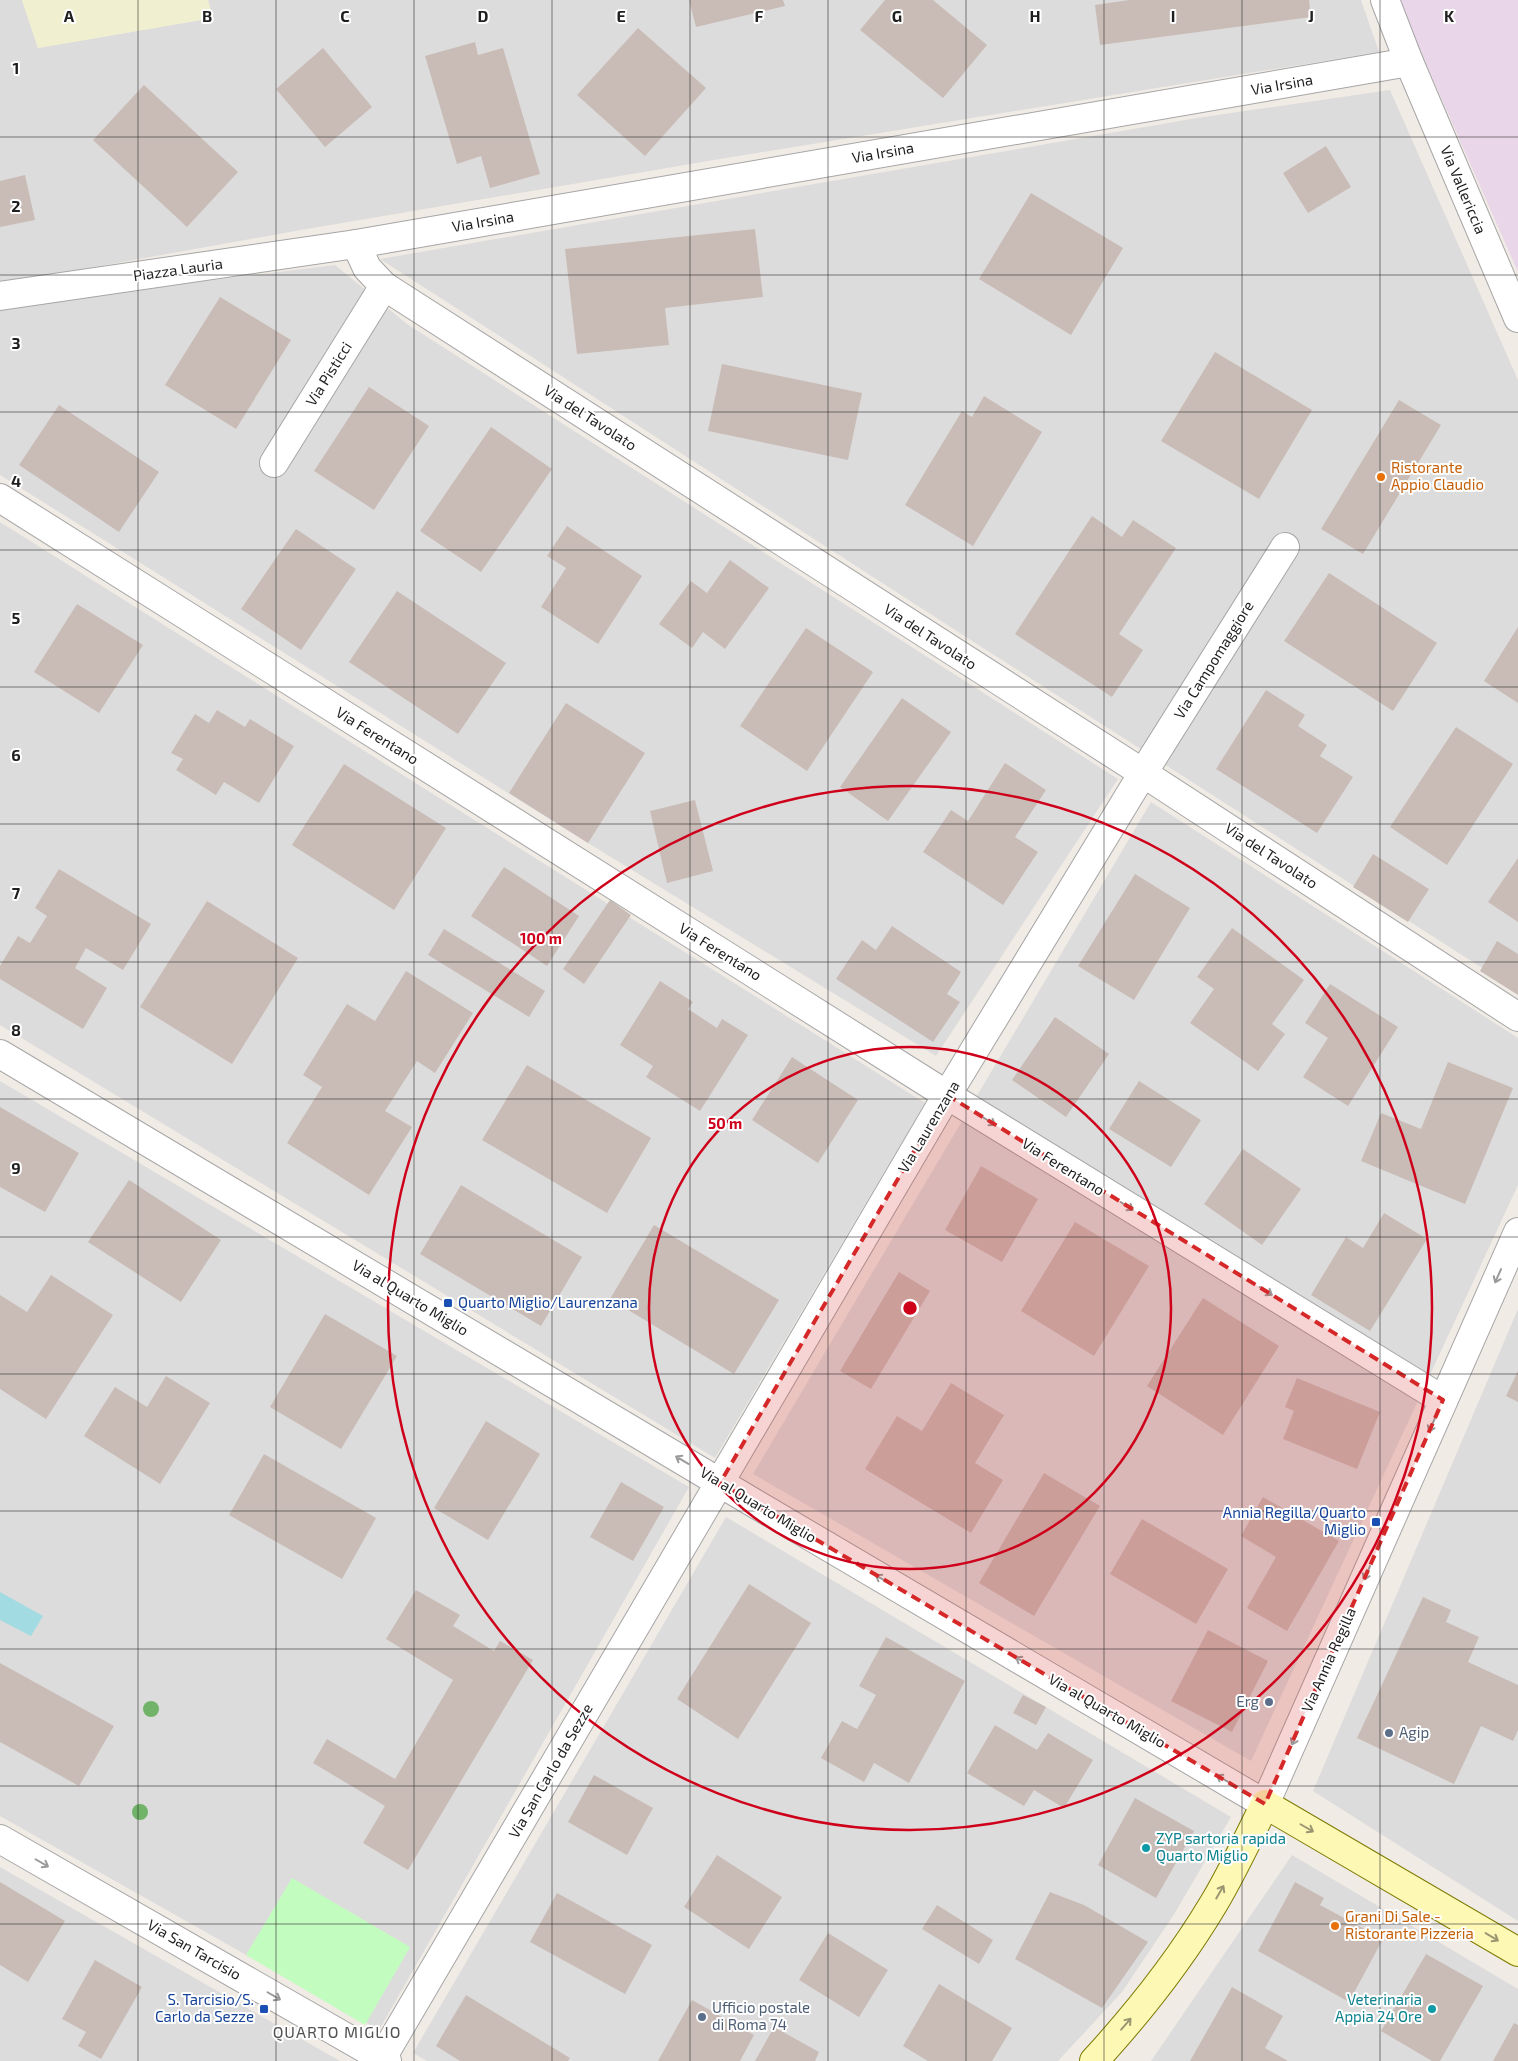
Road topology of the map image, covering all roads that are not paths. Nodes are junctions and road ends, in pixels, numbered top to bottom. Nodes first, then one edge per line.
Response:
1 (1385, 0) edge
2 (1409, 62) junction
3 (356, 244) junction
4 (384, 286) junction
5 (0, 296) edge
6 (1518, 318) edge
7 (274, 463) dead end
8 (0, 498) edge
9 (1285, 547) dead end
10 (1143, 773) junction
11 (1518, 1017) edge
12 (0, 1054) edge
13 (947, 1096) junction
14 (1518, 1232) edge
15 (1443, 1400) junction
16 (720, 1483) junction
17 (1265, 1804) junction
18 (0, 1839) edge
19 (1518, 1952) edge
20 (385, 2060) edge
21 (1094, 2061) edge

1 - 2 street, Via Vallericcia
2 - 3 street, Via Irsina
2 - 6 street, Via Vallericcia
3 - 4 street, Via del Tavolato
3 - 5 street, Piazza Lauria
4 - 7 street, Via Pisticci
4 - 10 street, Via del Tavolato
8 - 13 street, Via Ferentano
9 - 10 street, Via Campomaggiore
10 - 11 street, Via del Tavolato
10 - 13 street, Via Laurenzana
16 -> 12 street, Via al Quarto Miglio
13 -> 15 street, Via Ferentano
13 - 16 street, Via Laurenzana
14 -> 15 street, Via Annia Regilla
15 -> 17 street, Via Annia Regilla
17 -> 16 street, Via al Quarto Miglio
16 - 20 street, Via San Carlo da Sezze
17 -> 19 street, Via al Quarto Miglio
21 -> 17 street, Via Annia Regilla
18 -> 20 street, Via San Tarcisio

